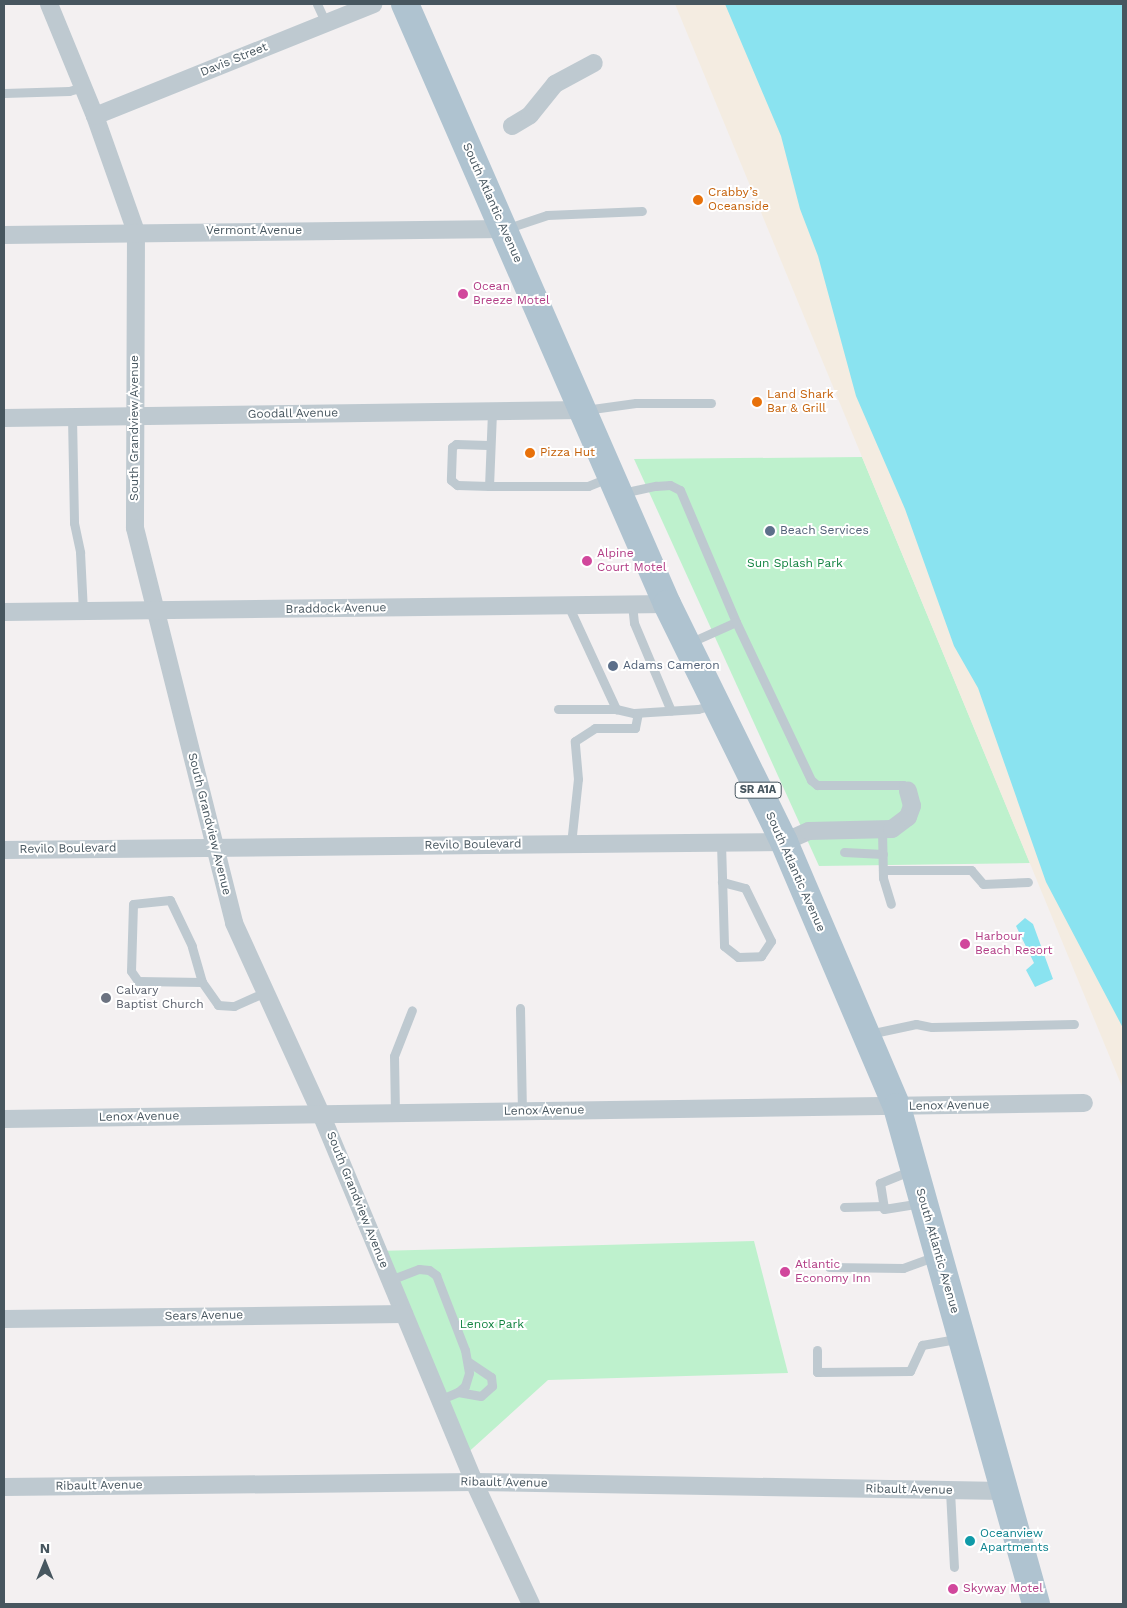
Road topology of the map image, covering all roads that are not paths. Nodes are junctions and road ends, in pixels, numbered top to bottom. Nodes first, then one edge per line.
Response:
1 (49, 4) edge
2 (317, 4) edge
3 (373, 4) edge
4 (405, 4) edge
5 (326, 23) junction
6 (594, 63) dead end
7 (83, 87) junction
8 (4, 93) edge
9 (95, 116) junction
10 (512, 126) dead end
11 (642, 211) dead end
12 (504, 229) junction
13 (136, 232) junction
14 (4, 235) edge
15 (711, 403) dead end
16 (583, 410) junction
17 (492, 412) junction
18 (134, 416) junction
19 (72, 417) junction
20 (4, 418) edge
21 (488, 445) junction
22 (615, 485) junction
23 (489, 486) junction
24 (632, 604) junction
25 (667, 604) junction
26 (568, 605) junction
27 (4, 612) edge
28 (83, 612) junction
29 (156, 612) junction
30 (736, 622) junction
31 (687, 644) junction
32 (716, 704) junction
33 (616, 708) junction
34 (558, 709) dead end
35 (671, 711) junction
36 (638, 713) junction
37 (908, 790) joint
38 (882, 830) junction
39 (784, 842) junction
40 (721, 843) junction
41 (571, 844) junction
42 (215, 848) junction
43 (4, 850) edge
44 (844, 852) dead end
45 (883, 854) junction
46 (883, 870) junction
47 (722, 882) junction
48 (1028, 882) dead end
49 (891, 904) dead end
50 (202, 982) junction
51 (265, 992) junction
52 (520, 1008) dead end
53 (412, 1010) dead end
54 (1074, 1024) dead end
55 (866, 1035) junction
56 (1084, 1103) dead end
57 (897, 1107) junction
58 (522, 1112) junction
59 (395, 1113) junction
60 (321, 1114) junction
61 (4, 1119) edge
62 (914, 1169) junction
63 (923, 1202) junction
64 (884, 1206) junction
65 (844, 1207) dead end
66 (938, 1255) junction
67 (829, 1267) dead end
68 (390, 1280) junction
69 (404, 1314) junction
70 (4, 1319) edge
71 (961, 1338) junction
72 (817, 1350) dead end
73 (469, 1362) junction
74 (458, 1392) junction
75 (439, 1400) junction
76 (474, 1482) junction
77 (4, 1487) edge
78 (950, 1490) junction
79 (1004, 1492) junction
80 (954, 1567) dead end
81 (532, 1604) edge
82 (1036, 1604) edge

1 - 7 street, South Grandview Avenue
2 - 5 lane
3 - 5 street, Davis Street
4 - 12 main road, South Atlantic Avenue / SR A1A
5 - 9 street, Davis Street
6 - 10 street
7 - 8 lane
7 - 9 street, South Grandview Avenue
9 - 13 street, South Grandview Avenue
11 - 12 lane
12 - 13 street, Vermont Avenue
12 - 16 main road, South Atlantic Avenue / SR A1A
13 - 14 street, Vermont Avenue
13 - 18 street, South Grandview Avenue
15 - 16 lane
16 - 17 street, Goodall Avenue
16 - 22 main road, South Atlantic Avenue / SR A1A
17 - 18 street, Goodall Avenue
17 - 21 lane
18 - 19 street, Goodall Avenue
18 - 29 street, South Grandview Avenue
19 - 20 street, Goodall Avenue
19 - 28 lane
21 - 23 lane
21 - 23 lane
22 - 23 lane
22 - 25 main road, South Atlantic Avenue / SR A1A
22 - 30 lane
24 - 25 street, Braddock Avenue
24 - 26 street, Braddock Avenue
24 - 35 lane
25 - 31 main road, South Atlantic Avenue / SR A1A
26 - 29 street, Braddock Avenue
26 - 33 lane
27 - 28 street, Braddock Avenue
28 - 29 street, Braddock Avenue
29 - 42 street, South Grandview Avenue
30 - 31 lane
30 - 37 lane
31 - 32 main road, South Atlantic Avenue / SR A1A
32 - 35 lane
32 - 39 main road, South Atlantic Avenue / SR A1A
33 - 34 lane
33 - 36 lane
35 - 36 lane
36 - 41 lane
37 - 38 street, Revilo Boulevard
38 - 39 street, Revilo Boulevard
38 - 45 lane
39 - 40 street, Revilo Boulevard
39 - 55 main road, South Atlantic Avenue / SR A1A
40 - 41 street, Revilo Boulevard
40 - 47 lane
41 - 42 street, Revilo Boulevard
42 - 43 street, Revilo Boulevard
42 - 51 street, South Grandview Avenue
44 - 45 lane
45 - 46 lane
46 - 48 lane
46 - 49 lane
47 - 47 lane
50 - 50 lane
50 - 51 lane
51 - 60 street, South Grandview Avenue
52 - 58 lane
53 - 59 lane
54 - 55 lane
55 - 57 main road, South Atlantic Avenue / SR A1A
56 - 57 street, Lenox Avenue
57 - 58 street, Lenox Avenue
57 - 62 main road, South Atlantic Avenue / SR A1A
58 - 59 street, Lenox Avenue
59 - 60 street, Lenox Avenue
60 - 61 street, Lenox Avenue
60 - 68 street, South Grandview Avenue
62 - 63 main road, South Atlantic Avenue / SR A1A
62 - 64 lane
63 - 64 lane
63 - 66 main road, South Atlantic Avenue / SR A1A
64 - 65 lane
66 - 67 lane
66 - 71 main road, South Atlantic Avenue / SR A1A
68 - 69 street, South Grandview Avenue
68 - 73 lane
69 - 70 street, Sears Avenue
69 - 75 street, South Grandview Avenue
71 - 72 lane
71 - 79 main road, South Atlantic Avenue / SR A1A
73 - 74 lane
73 - 74 lane
74 - 75 lane
75 - 76 street, South Grandview Avenue
76 - 77 street, Ribault Avenue
76 - 78 street, Ribault Avenue
76 - 81 street, South Grandview Avenue
78 - 79 street, Ribault Avenue
78 - 80 lane
79 - 82 main road, South Atlantic Avenue / SR A1A

